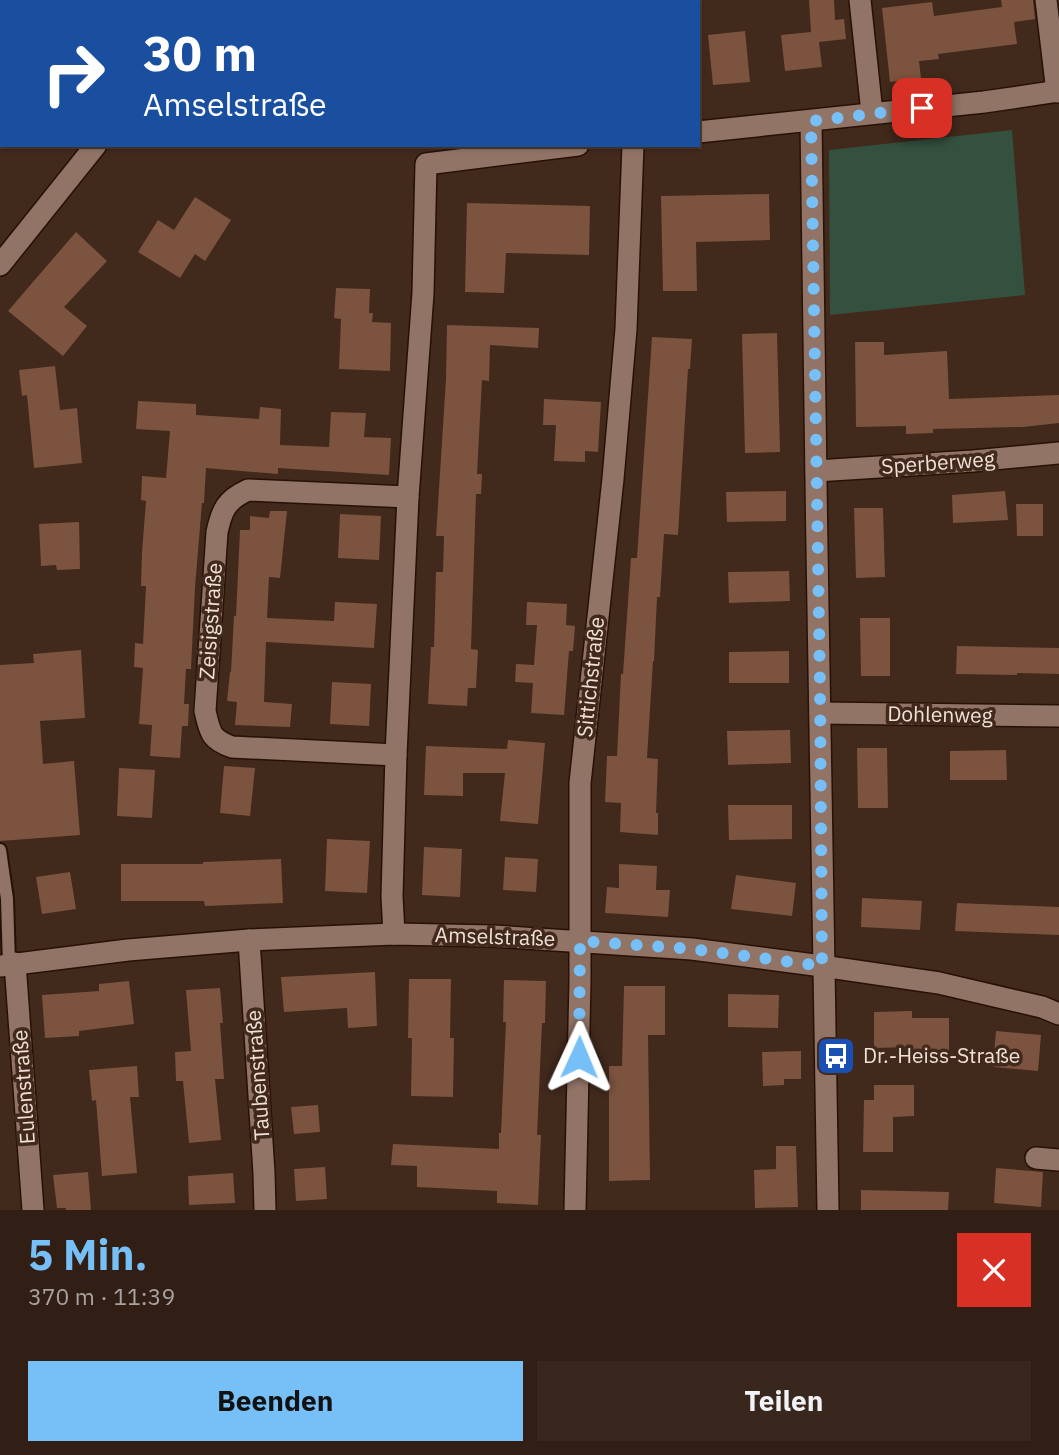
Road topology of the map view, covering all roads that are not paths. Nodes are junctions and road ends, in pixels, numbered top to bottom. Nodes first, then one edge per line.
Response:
1 (860, 0) edge
2 (1046, 0) edge
3 (1058, 91) edge
4 (872, 113) junction
5 (811, 121) junction
6 (700, 132) edge
7 (94, 147) edge
8 (562, 147) edge
9 (633, 147) edge
10 (0, 265) edge
11 (1059, 453) edge
12 (816, 471) junction
13 (408, 497) junction
14 (820, 713) junction
15 (1059, 716) edge
16 (396, 755) junction
17 (0, 850) edge
18 (394, 934) junction
19 (250, 940) junction
20 (580, 941) junction
21 (8, 964) edge
22 (822, 966) junction
23 (1059, 1014) edge
24 (1036, 1158) dead end
25 (1059, 1160) edge
26 (33, 1210) edge
27 (265, 1210) edge
28 (575, 1210) edge
29 (828, 1210) edge

1 - 4 street
2 - 3 street
3 - 4 street
4 - 5 street
5 - 6 street
5 - 12 street
7 - 10 street
8 - 13 street
9 - 20 street, Sittichstraße
11 - 12 street, Sperberweg
12 - 14 street
13 - 16 street
13 - 16 street, Zeisigstraße
14 - 15 street, Dohlenweg
14 - 22 street
16 - 18 street
17 - 21 lane
18 - 19 street, Amselstraße
18 - 20 street, Amselstraße
19 - 21 street, Amselstraße
19 - 27 street, Taubenstraße
20 - 22 street, Amselstraße
20 - 28 street, Sittichstraße
21 - 26 street, Eulenstraße
22 - 23 street, Amselstraße
22 - 29 street
24 - 25 street

